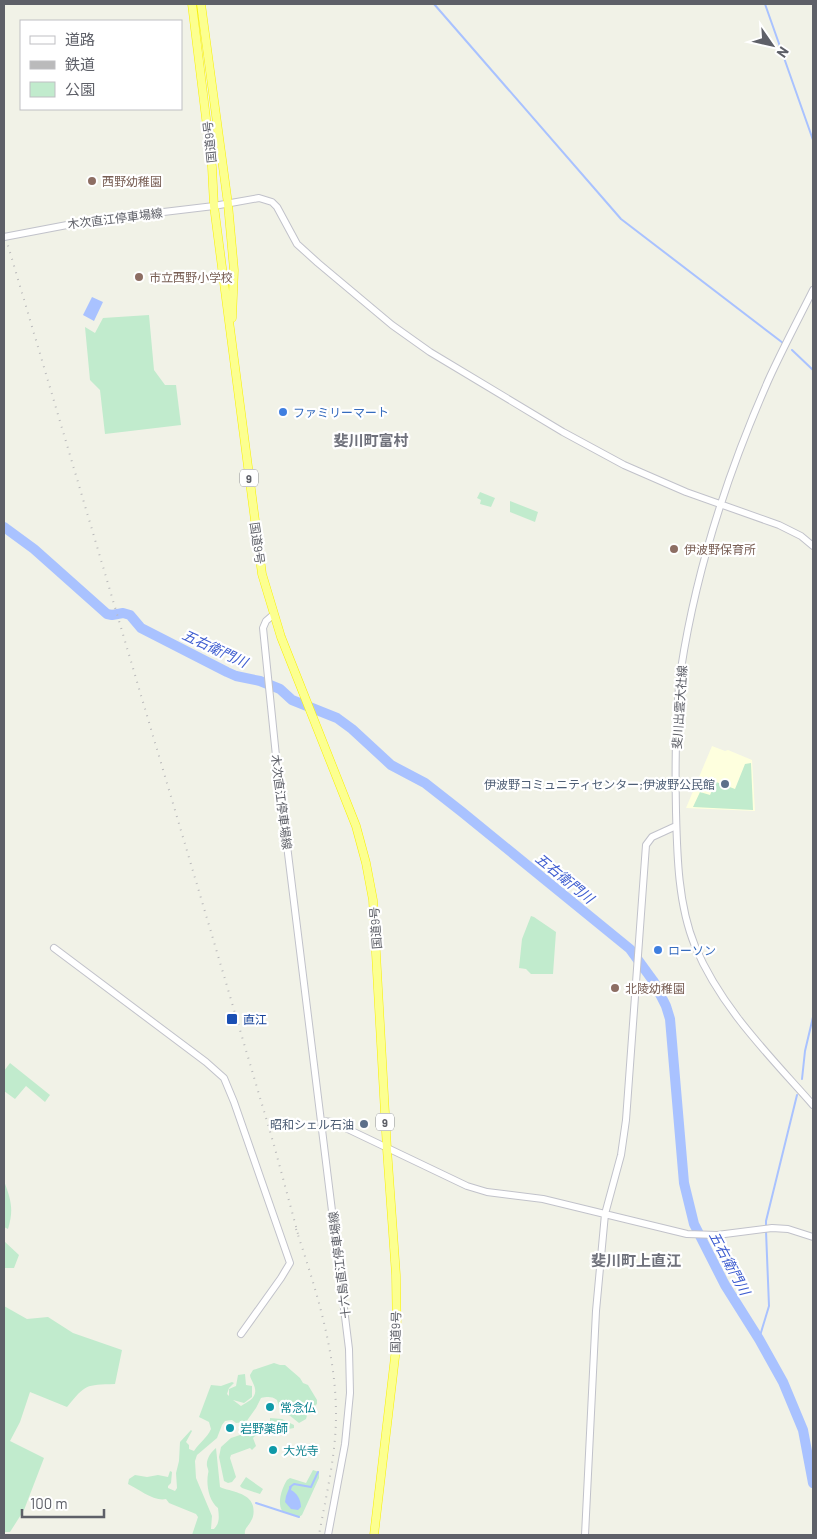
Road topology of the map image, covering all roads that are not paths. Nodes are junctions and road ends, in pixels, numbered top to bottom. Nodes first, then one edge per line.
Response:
1 (192, 4) edge
2 (201, 4) edge
3 (228, 204) junction
4 (214, 206) junction
5 (4, 237) edge
6 (813, 290) edge
7 (230, 340) junction
8 (721, 505) junction
9 (813, 546) edge
10 (274, 615) junction
11 (676, 826) junction
12 (54, 948) dead end
13 (306, 994) joint
14 (813, 1105) edge
15 (322, 1121) junction
16 (387, 1149) junction
17 (604, 1214) junction
18 (813, 1237) edge
19 (241, 1334) dead end
20 (328, 1535) edge
21 (374, 1535) edge
22 (585, 1535) edge

1 - 4 highway, 国道9号 / 9
2 - 3 highway, 国道9号 / 9
3 - 4 street, 木次直江停車場線
3 - 7 highway, 国道9号 / 9
3 - 8 street, 木次直江停車場線
4 - 5 street, 木次直江停車場線, bridge
4 - 7 highway, 国道9号 / 9
6 - 8 street, 斐川出雲大社線
7 - 10 highway, 国道9号 / 9
8 - 9 street, 木次直江停車場線
8 - 11 street, 斐川出雲大社線
10 - 13 street, 木次直江停車場線
10 - 16 highway, 国道9号 / 9
11 - 14 street, 斐川出雲大社線
11 - 17 street
12 - 19 street
13 - 15 street, 十六島直江停車場線
15 - 16 street
15 - 20 street, 十六島直江停車場線
16 - 17 street
16 - 21 highway, 国道9号 / 9
17 - 18 street
17 - 22 street

